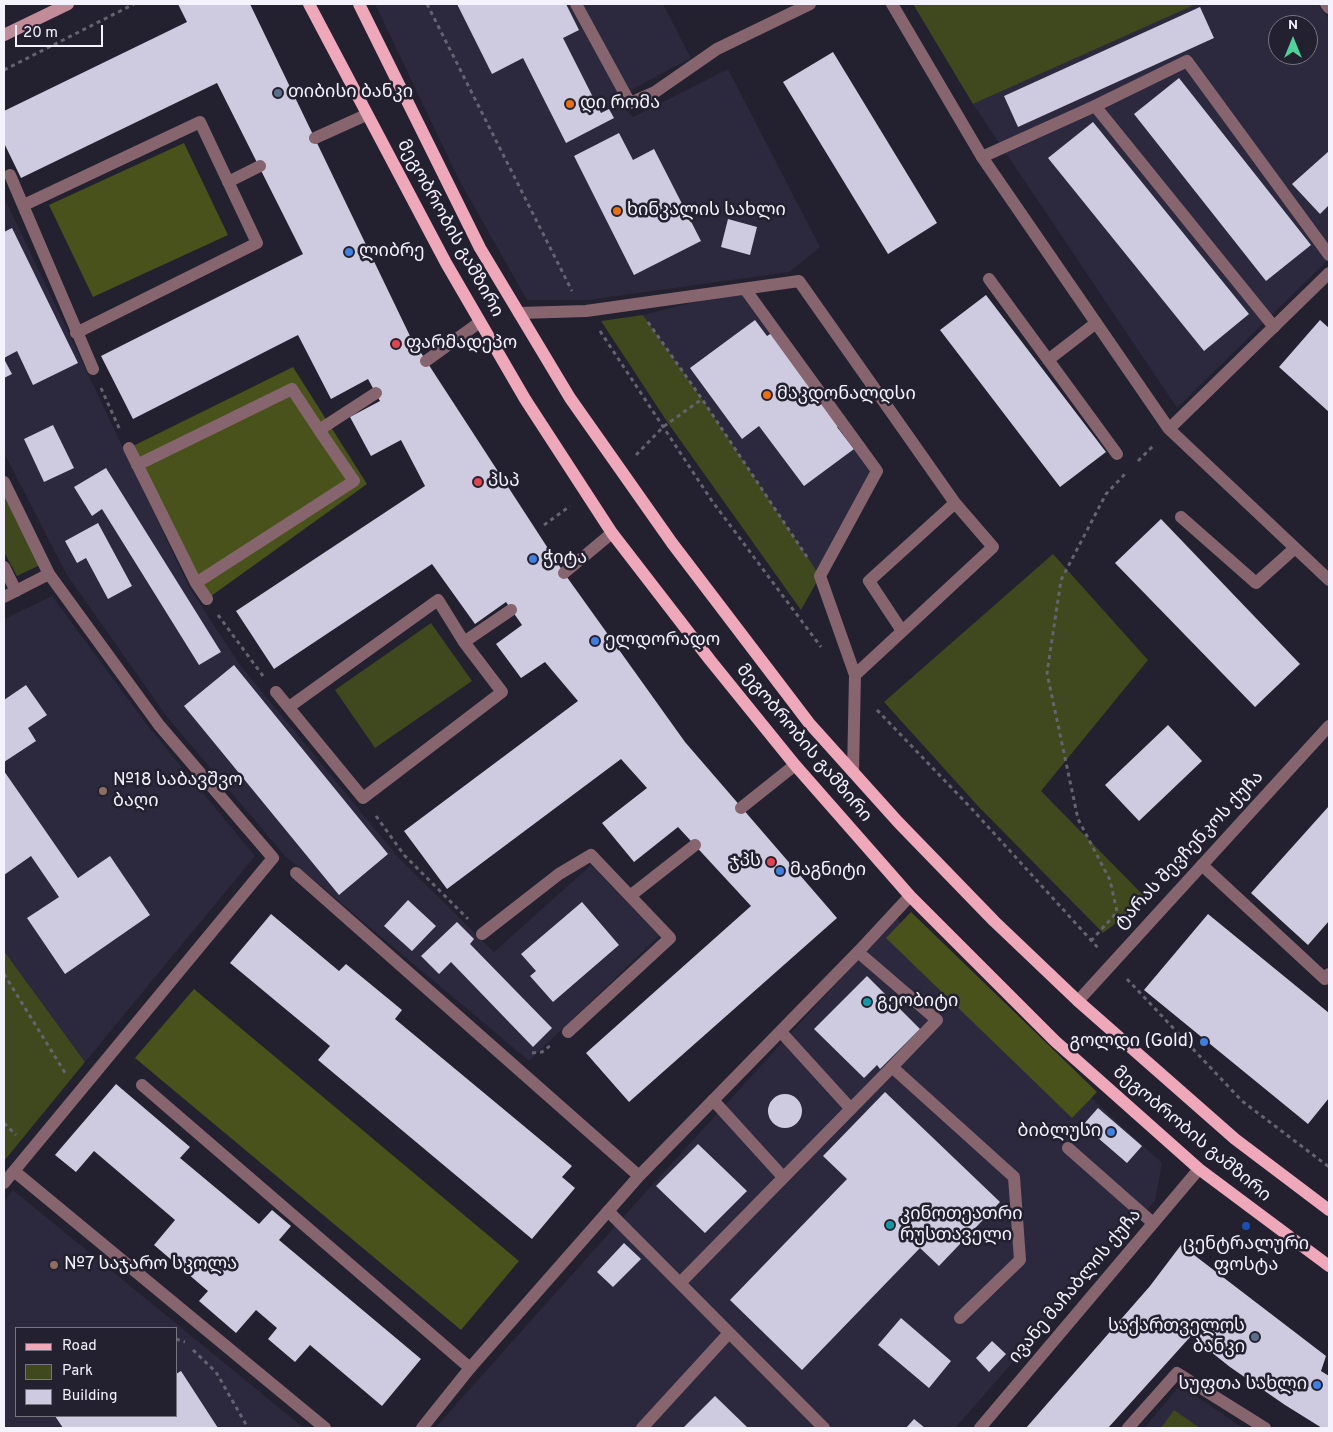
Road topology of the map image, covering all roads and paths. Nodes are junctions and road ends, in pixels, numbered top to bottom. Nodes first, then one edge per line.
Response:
1 (68, 4) edge
2 (134, 4) edge
3 (309, 4) edge
4 (359, 4) edge
5 (427, 4) edge
6 (576, 4) edge
7 (810, 4) edge
8 (892, 4) edge
9 (1326, 4) edge
10 (1329, 8) edge
11 (4, 35) edge
12 (4, 70) edge
13 (1095, 106) junction
14 (366, 115) junction
15 (315, 138) dead end
16 (982, 157) junction
17 (260, 166) dead end
18 (10, 175) dead end
19 (228, 182) junction
20 (24, 205) junction
21 (1329, 256) edge
22 (1329, 273) edge
23 (989, 280) dead end
24 (745, 289) junction
25 (576, 296) dead end
26 (636, 304) junction
27 (586, 311) junction
28 (519, 313) junction
29 (480, 322) junction
30 (1096, 323) junction
31 (1274, 327) junction
32 (76, 333) junction
33 (1048, 360) junction
34 (426, 361) dead end
35 (93, 369) joint
36 (376, 393) dead end
37 (702, 399) junction
38 (668, 423) dead end
39 (1169, 429) junction
40 (319, 430) junction
41 (129, 448) joint
42 (1117, 454) dead end
43 (137, 465) junction
44 (4, 482) edge
45 (955, 503) junction
46 (1181, 516) dead end
47 (612, 533) junction
48 (1295, 548) junction
49 (4, 567) edge
50 (564, 572) dead end
51 (49, 574) junction
52 (820, 576) junction
53 (1329, 580) edge
54 (196, 583) junction
55 (16, 591) junction
56 (4, 597) edge
57 (207, 599) joint
58 (511, 610) dead end
59 (902, 631) junction
60 (464, 642) junction
61 (824, 650) dead end
62 (855, 680) junction
63 (276, 692) joint
64 (289, 707) junction
65 (1329, 726) edge
66 (795, 765) junction
67 (853, 772) junction
68 (363, 798) junction
69 (741, 808) dead end
70 (695, 845) dead end
71 (1202, 865) junction
72 (296, 873) dead end
73 (630, 896) junction
74 (910, 896) junction
75 (482, 934) joint
76 (1091, 941) junction
77 (858, 952) junction
78 (1111, 962) junction
79 (4, 974) edge
80 (1329, 974) edge
81 (1078, 1001) junction
82 (568, 1032) joint
83 (780, 1032) junction
84 (503, 1056) junction
85 (892, 1067) junction
86 (142, 1085) dead end
87 (78, 1093) junction
88 (713, 1100) junction
89 (851, 1109) junction
90 (1068, 1148) dead end
91 (1329, 1167) edge
92 (1199, 1168) junction
93 (14, 1171) junction
94 (639, 1176) junction
95 (784, 1177) junction
96 (4, 1183) edge
97 (1329, 1210) edge
98 (608, 1211) junction
99 (1153, 1223) junction
100 (1329, 1266) edge
101 (680, 1283) junction
102 (960, 1318) dead end
103 (729, 1333) junction
104 (178, 1340) edge
105 (470, 1368) junction
106 (248, 1428) edge
107 (325, 1428) edge
108 (422, 1428) edge
109 (642, 1428) edge
110 (824, 1428) edge
111 (980, 1428) edge
112 (1128, 1428) edge
113 (1265, 1428) edge

1 - 11 main road
2 - 12 path
3 - 14 main road, მეგობრობის გამზირი
4 - 28 main road, მეგობრობის გამზირი
5 - 25 path
6 - 7 street
8 - 16 street
9 - 10 street
13 - 16 street
13 - 21 street
13 - 31 street
14 - 15 street
14 - 29 main road, მეგობრობის გამზირი
16 - 30 street
17 - 19 street
18 - 20 street
19 - 20 street
19 - 32 street
20 - 32 street
22 - 31 street
23 - 33 street
24 - 26 street
24 - 45 street
24 - 52 street
26 - 27 street
26 - 37 path
27 - 28 street
27 - 61 path
28 - 67 main road, მეგობრობის გამზირი
29 - 34 street
29 - 47 main road, მეგობრობის გამზირი
30 - 33 street
30 - 39 street
31 - 39 street
32 - 35 street
33 - 42 street
35 - 41 path
36 - 40 street
37 - 38 path
37 - 52 path
39 - 48 street
39 - 76 path
40 - 43 street
40 - 54 street
41 - 43 street
43 - 54 street
44 - 51 street
45 - 59 street
45 - 59 street
46 - 48 street
47 - 50 street
47 - 66 main road, მეგობრობის გამზირი
48 - 53 street
49 - 55 street
51 - 55 street
51 - 87 street
52 - 62 street
54 - 57 street
55 - 56 street
57 - 63 path
58 - 60 street
59 - 62 street
60 - 64 street
60 - 68 street
62 - 67 street
62 - 76 path
63 - 64 street
64 - 68 street
65 - 71 street, ტარას შევჩენკოს ქუჩა
66 - 69 street
66 - 74 main road, მეგობრობის გამზირი
67 - 81 main road, მეგობრობის გამზირი
68 - 75 path
70 - 73 street
71 - 78 street, ტარას შევჩენკოს ქუჩა
71 - 80 street
72 - 84 street
73 - 75 street
73 - 82 street
74 - 77 street
74 - 92 main road, მეგობრობის გამზირი
76 - 78 path
77 - 83 street
77 - 85 street
78 - 81 street, ტარას შევჩენკოს ქუჩა
78 - 91 path
79 - 87 path
81 - 97 main road, მეგობრობის გამზირი
82 - 84 path
83 - 88 street
83 - 89 street
84 - 94 street
85 - 89 street
85 - 102 street
86 - 105 street
87 - 93 street
88 - 94 street
88 - 95 street
89 - 95 street
90 - 99 street
92 - 99 street, ივანე მაჩაბლის ქუჩა
92 - 100 main road, მეგობრობის გამზირი
93 - 96 street
93 - 107 street
94 - 98 street
95 - 101 street
98 - 101 street
98 - 105 street
99 - 111 street, ივანე მაჩაბლის ქუჩა
101 - 103 street
103 - 109 street
103 - 110 street
104 - 106 path
105 - 108 street
112 - 113 street

